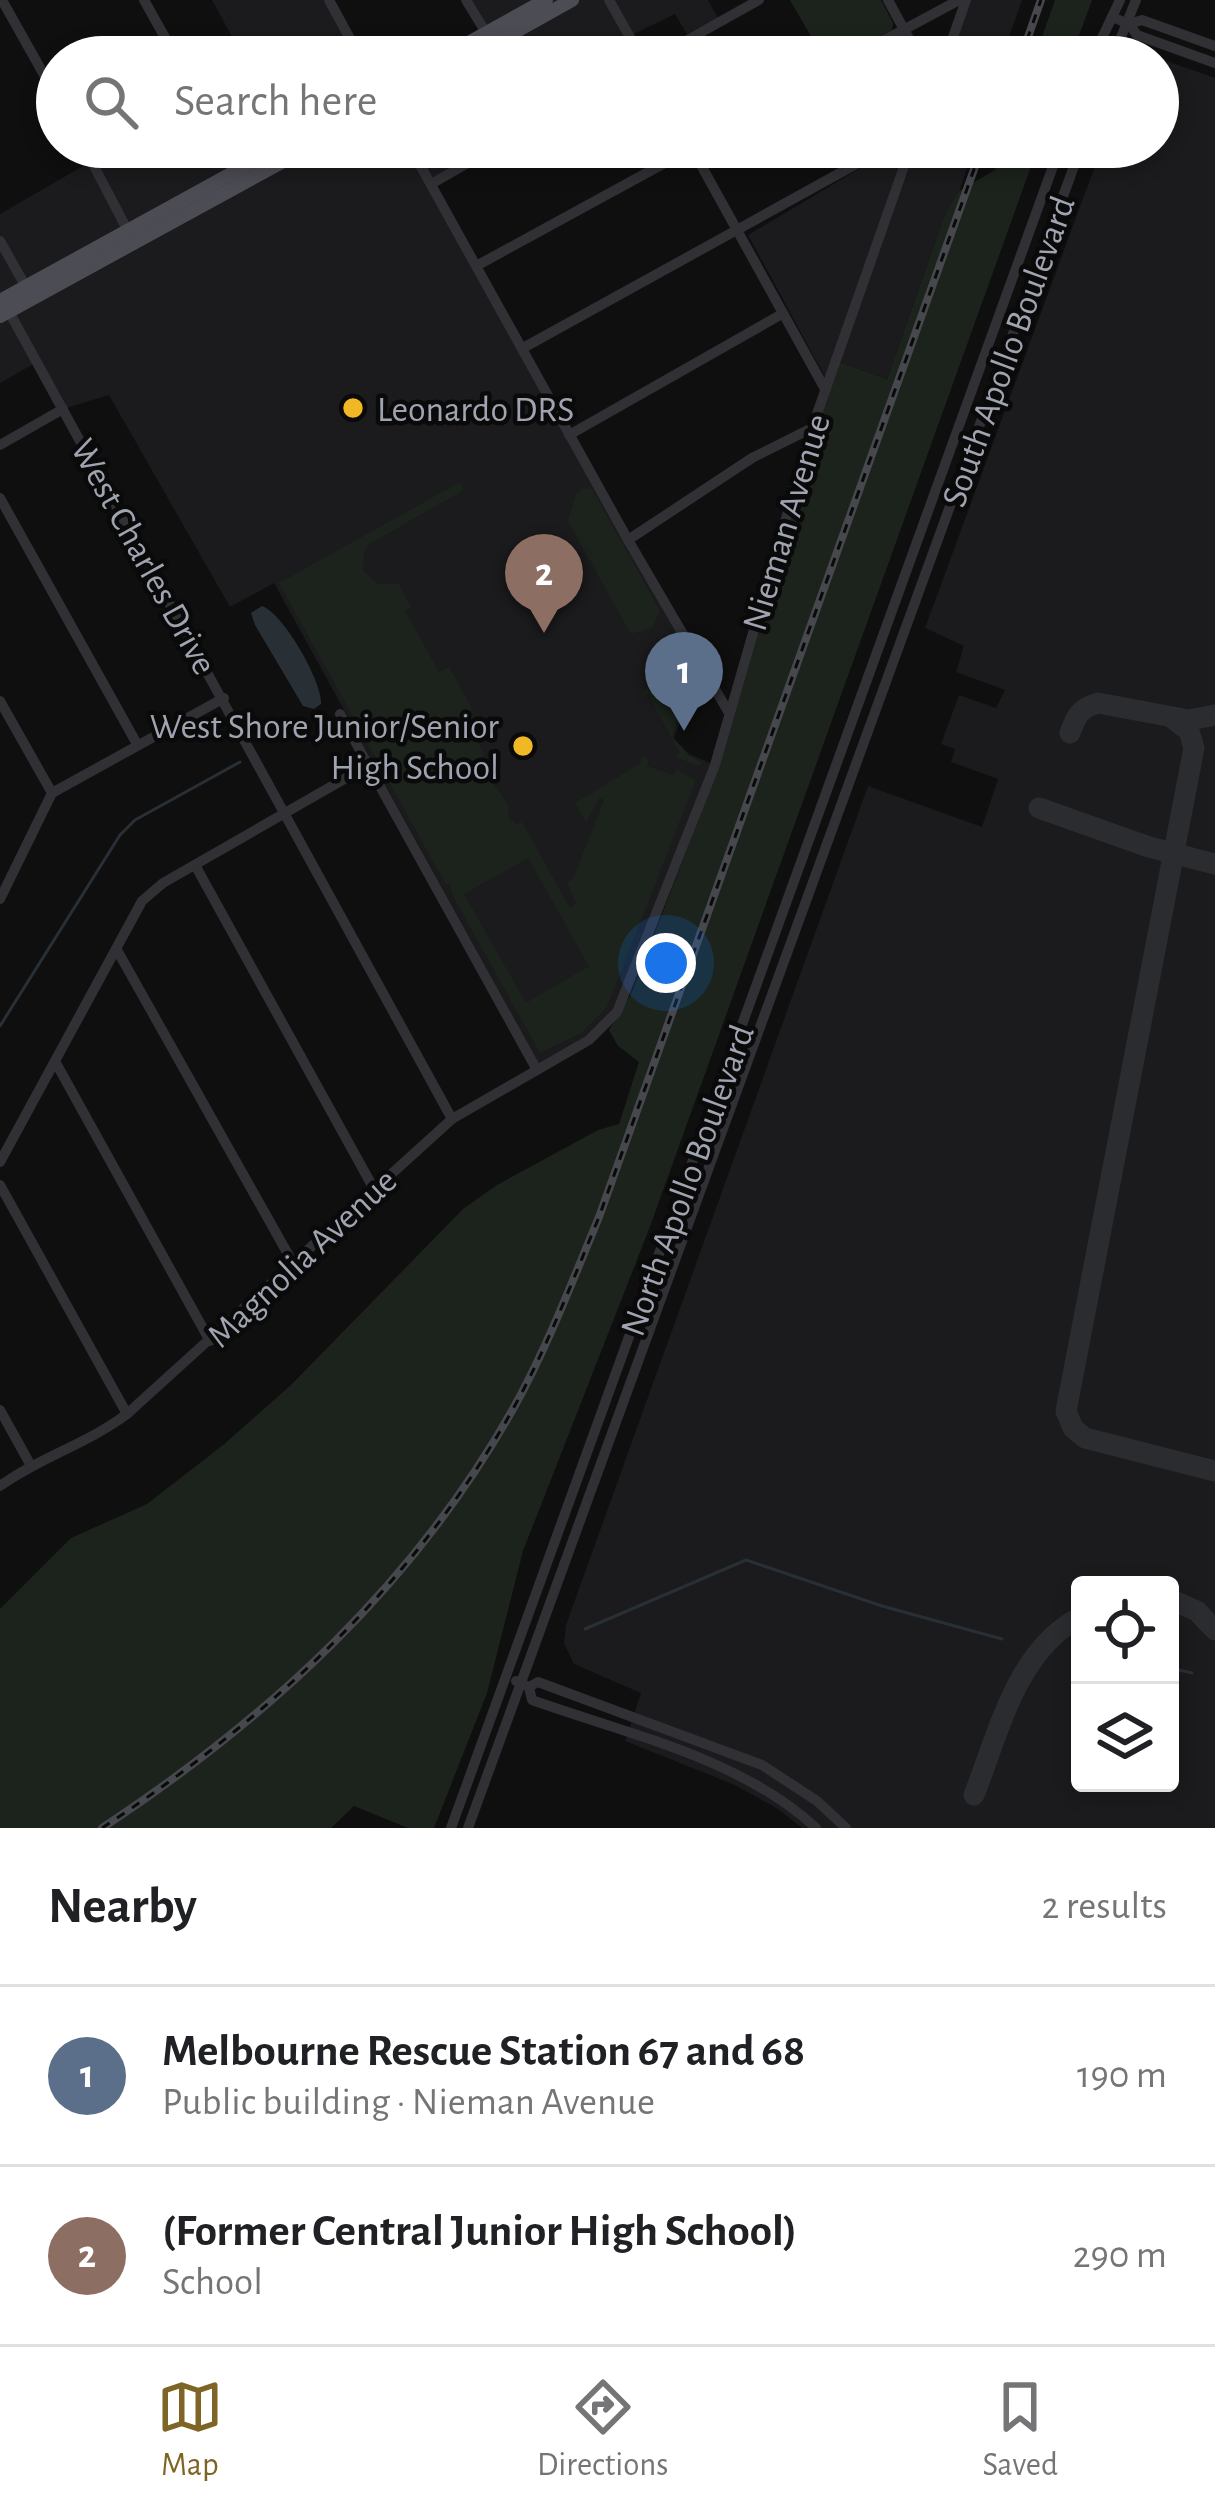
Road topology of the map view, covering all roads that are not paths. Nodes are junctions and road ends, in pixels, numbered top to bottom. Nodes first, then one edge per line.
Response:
1 (2, 0) edge
2 (144, 0) edge
3 (329, 0) edge
4 (466, 0) edge
5 (546, 0) edge
6 (572, 0) edge
7 (609, 0) edge
8 (760, 0) edge
9 (888, 0) edge
10 (963, 0) edge
11 (1120, 0) edge
12 (1136, 0) edge
13 (1112, 17) junction
14 (1127, 23) junction
15 (903, 29) junction
16 (164, 36) edge
17 (349, 36) edge
18 (489, 36) edge
19 (493, 36) edge
20 (494, 36) edge
21 (629, 36) edge
22 (695, 36) edge
23 (890, 36) edge
24 (907, 36) edge
25 (952, 36) edge
26 (1103, 36) edge
27 (1122, 36) edge
28 (1140, 36) edge
29 (1215, 46) edge
30 (1179, 50) edge
31 (36, 61) edge
32 (1215, 63) edge
33 (95, 168) edge
34 (234, 168) edge
35 (254, 168) edge
36 (422, 168) edge
37 (459, 168) edge
38 (655, 168) edge
39 (703, 168) edge
40 (849, 168) edge
41 (903, 168) edge
42 (1052, 168) edge
43 (1073, 168) edge
44 (238, 176) junction
45 (431, 184) junction
46 (736, 230) junction
47 (131, 236) junction
48 (0, 241) edge
49 (478, 265) junction
50 (26, 287) junction
51 (3, 307) edge
52 (782, 314) junction
53 (523, 348) junction
54 (824, 389) junction
55 (63, 409) junction
56 (812, 428) junction
57 (569, 435) junction
58 (0, 445) edge
59 (0, 498) edge
60 (921, 532) joint
61 (628, 540) junction
62 (932, 554) joint
63 (224, 698) junction
64 (1, 706) edge
65 (729, 712) junction
66 (340, 714) dead end
67 (137, 744) junction
68 (367, 766) junction
69 (52, 793) junction
70 (283, 815) junction
71 (195, 865) junction
72 (0, 898) edge
73 (117, 950) junction
74 (604, 1029) joint
75 (56, 1064) junction
76 (537, 1070) junction
77 (452, 1119) junction
78 (0, 1162) edge
79 (0, 1185) edge
80 (374, 1189) junction
81 (293, 1263) junction
82 (210, 1341) junction
83 (0, 1410) edge
84 (127, 1414) junction
85 (30, 1464) junction
86 (0, 1486) edge
87 (506, 1677) junction
88 (524, 1685) junction
89 (629, 1714) junction
90 (622, 1732) junction
91 (451, 1828) edge
92 (468, 1828) edge
93 (817, 1828) edge
94 (846, 1828) edge

1 - 31 street
2 - 16 street
3 - 17 street
4 - 18 street
5 - 19 main road
6 - 20 main road
7 - 21 street
8 - 22 street
9 - 15 street
10 - 15 street
10 - 25 street
11 - 13 street
12 - 14 street
13 - 14 street
13 - 26 street
14 - 27 street
14 - 28 street
14 - 29 street
15 - 23 street
15 - 24 street
30 - 32 street
33 - 47 street
34 - 44 street
35 - 44 main road
36 - 45 street
37 - 45 street
38 - 49 street
39 - 46 street
40 - 46 street
41 - 54 street, Nieman Avenue
42 - 60 street, South Apollo Boulevard
43 - 62 street, South Apollo Boulevard
44 - 47 main road
45 - 49 street
46 - 52 street
46 - 53 street
47 - 50 main road
47 - 51 main road
48 - 50 street
49 - 53 street
50 - 51 main road
51 - 55 street, West Charles Drive
52 - 54 street
52 - 57 street
53 - 57 street
54 - 56 street, Nieman Avenue
55 - 58 street
55 - 63 street, West Charles Drive
56 - 61 street
56 - 65 street, Nieman Avenue
57 - 61 street
59 - 67 street
60 - 87 street, North Apollo Boulevard
61 - 65 street
62 - 88 street, North Apollo Boulevard
63 - 67 street
63 - 70 street, West Charles Drive
64 - 69 street
65 - 74 street, Nieman Avenue
66 - 68 street
67 - 69 street
68 - 70 street
68 - 76 street
69 - 72 street
70 - 71 street
70 - 77 street, West Charles Drive
71 - 73 street
71 - 80 street
73 - 75 street
73 - 81 street
74 - 76 street, Magnolia Avenue
75 - 78 street
75 - 82 street
76 - 77 street, Magnolia Avenue
77 - 80 street, Magnolia Avenue
79 - 84 street
80 - 81 street, Magnolia Avenue
81 - 82 street, Magnolia Avenue
82 - 84 street, Magnolia Avenue
83 - 85 street
84 - 85 street, Magnolia Avenue
85 - 86 street, Magnolia Avenue
87 - 88 street
87 - 91 street, North Apollo Boulevard
88 - 89 street
88 - 90 street
88 - 92 street, North Apollo Boulevard
89 - 90 street
89 - 94 street
90 - 93 street

